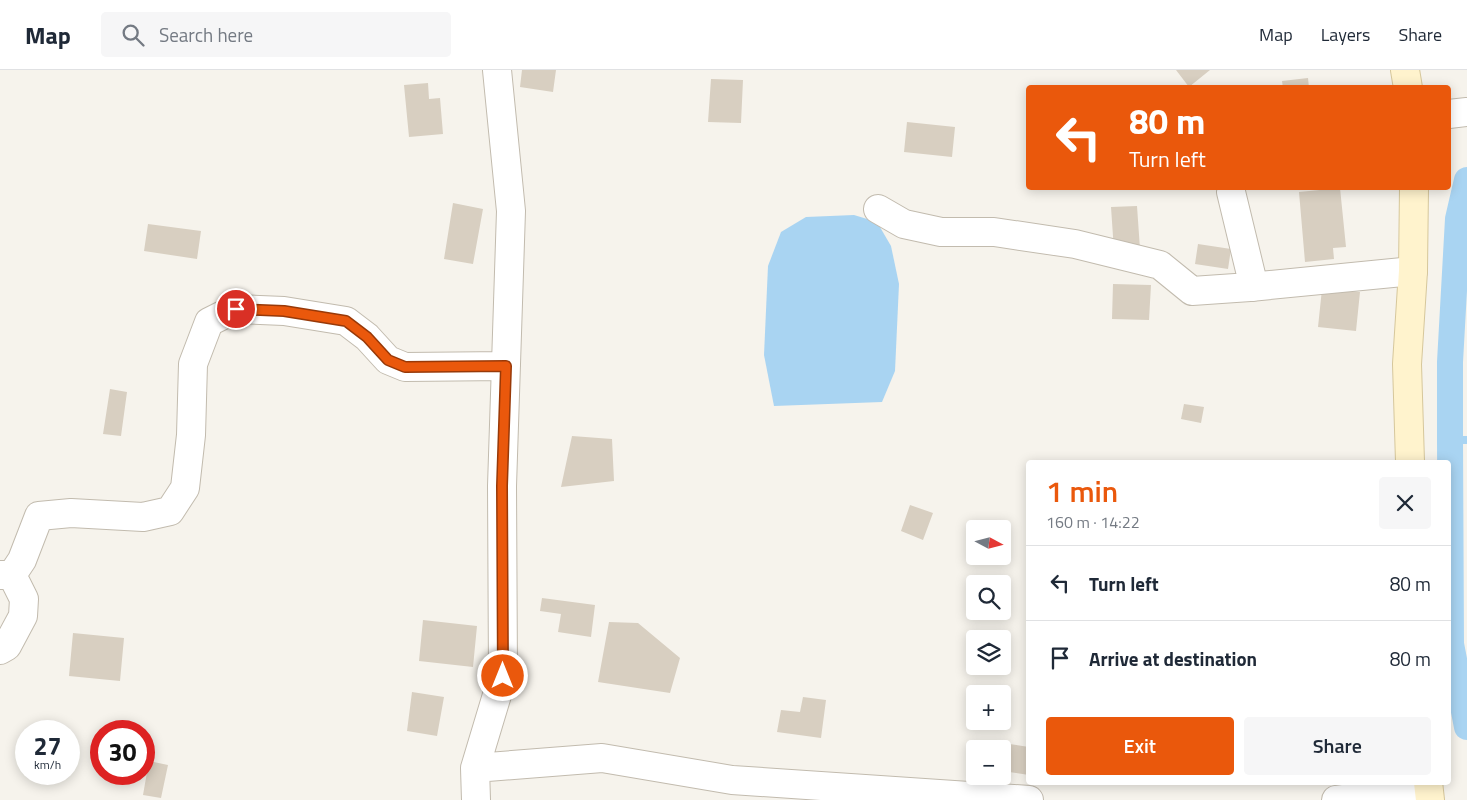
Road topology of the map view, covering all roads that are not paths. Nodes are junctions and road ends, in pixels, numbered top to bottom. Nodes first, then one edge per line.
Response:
1 (497, 70) edge
2 (1405, 70) edge
3 (1408, 85) edge
4 (1467, 112) edge
5 (1451, 114) edge
6 (1414, 190) edge
7 (1231, 192) dead end
8 (878, 209) dead end
9 (1413, 271) junction
10 (1254, 287) junction
11 (506, 366) junction
12 (1410, 460) edge
13 (6, 575) edge
14 (0, 650) edge
15 (476, 768) junction
16 (1429, 790) edge
17 (476, 800) edge
18 (1029, 800) edge
19 (1336, 800) edge

1 - 11 street
2 - 3 main road
4 - 5 street
6 - 9 main road
7 - 10 street
8 - 10 street
9 - 10 street
9 - 12 main road
11 - 13 street
11 - 15 street
13 - 14 street
15 - 17 street
15 - 18 street
16 - 19 street

